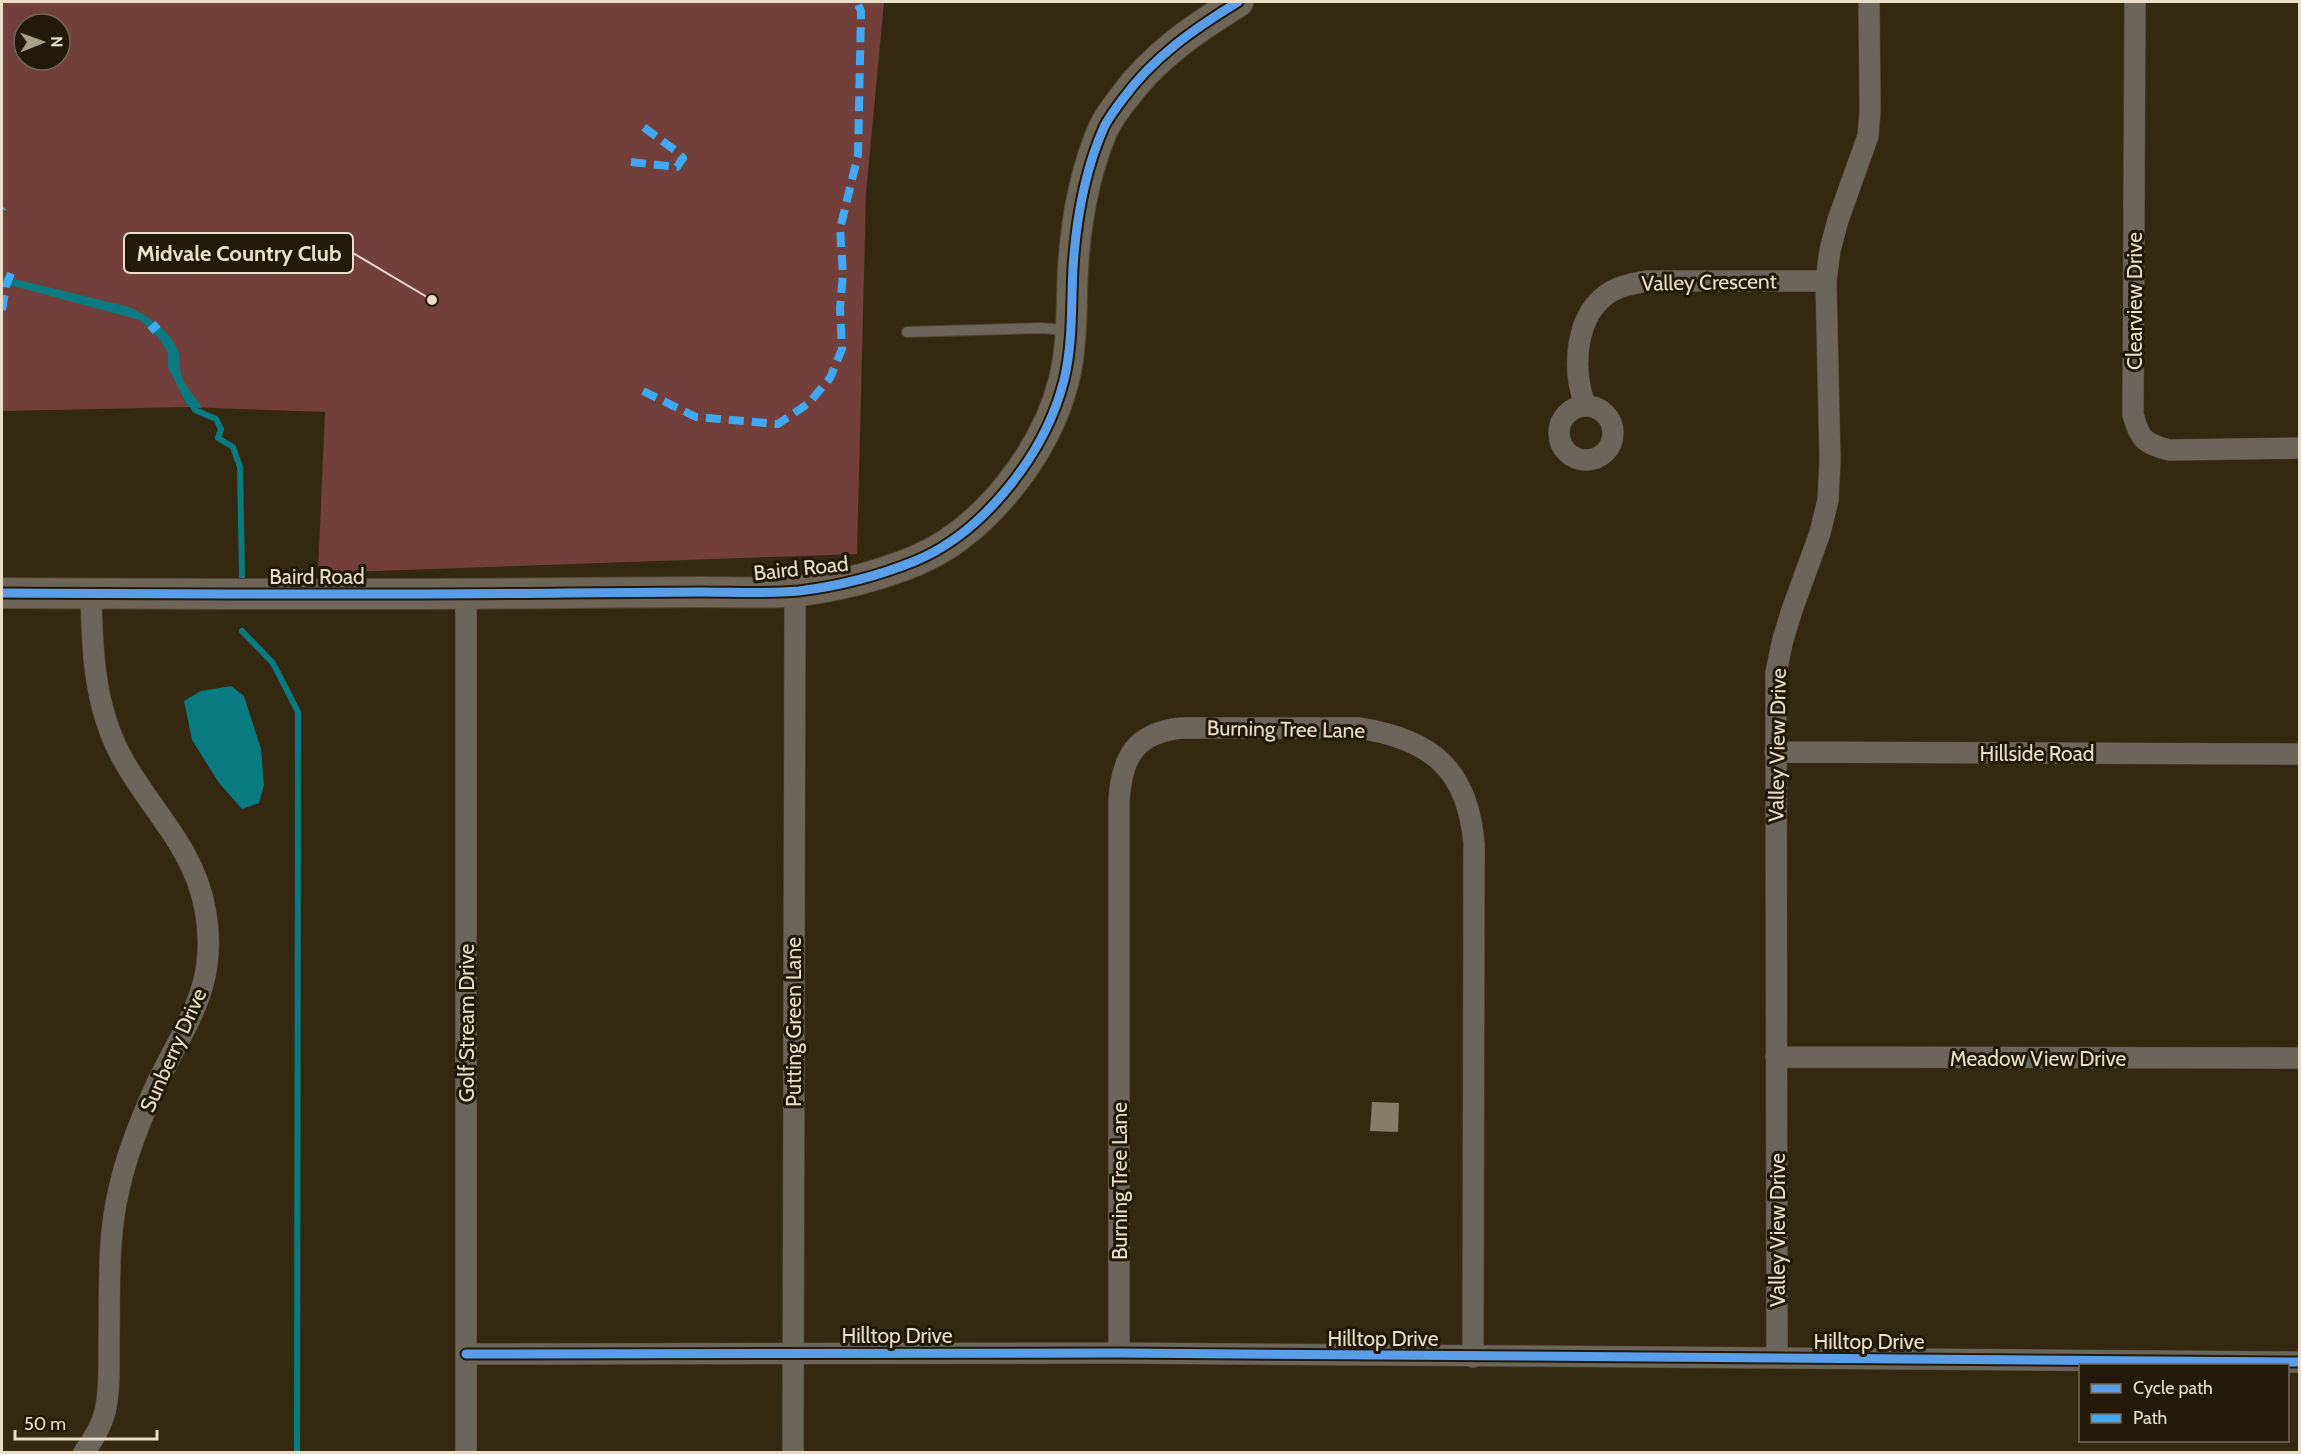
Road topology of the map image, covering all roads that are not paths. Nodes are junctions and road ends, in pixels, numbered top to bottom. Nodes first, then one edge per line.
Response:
1 (1869, 2) edge
2 (2136, 2) edge
3 (1225, 5) edge
4 (1826, 281) junction
5 (1071, 330) junction
6 (907, 332) dead end
7 (1585, 405) dead end
8 (2300, 448) edge
9 (795, 591) junction
10 (2, 593) edge
11 (91, 594) junction
12 (466, 594) junction
13 (1775, 752) junction
14 (2300, 754) edge
15 (1776, 1057) junction
16 (2300, 1058) edge
17 (792, 1352) junction
18 (466, 1353) junction
19 (1119, 1353) junction
20 (1473, 1356) junction
21 (1777, 1358) junction
22 (2300, 1362) edge
23 (84, 1452) edge
24 (466, 1452) edge
25 (793, 1452) edge

1 - 4 street, Valley View Drive
2 - 8 street, Clearview Drive
3 - 5 street, Baird Road
4 - 7 street, Valley Crescent
4 - 13 street, Valley View Drive
5 - 6 lane
5 - 9 street, Baird Road
9 - 12 street, Baird Road
9 - 17 street, Putting Green Lane
10 - 11 street, Baird Road
11 - 12 street, Baird Road
11 - 23 street, Sunberry Drive
12 - 18 street, Golf Stream Drive
13 - 14 street, Hillside Road
13 - 15 street, Valley View Drive
15 - 16 street, Meadow View Drive
15 - 21 street, Valley View Drive
17 - 18 street, Hilltop Drive
17 - 19 street, Hilltop Drive
17 - 25 street, Putting Green Lane
18 - 24 street, Golf Stream Drive
19 - 20 street, Hilltop Drive
19 - 20 street, Burning Tree Lane
20 - 21 street, Hilltop Drive
21 - 22 street, Hilltop Drive

